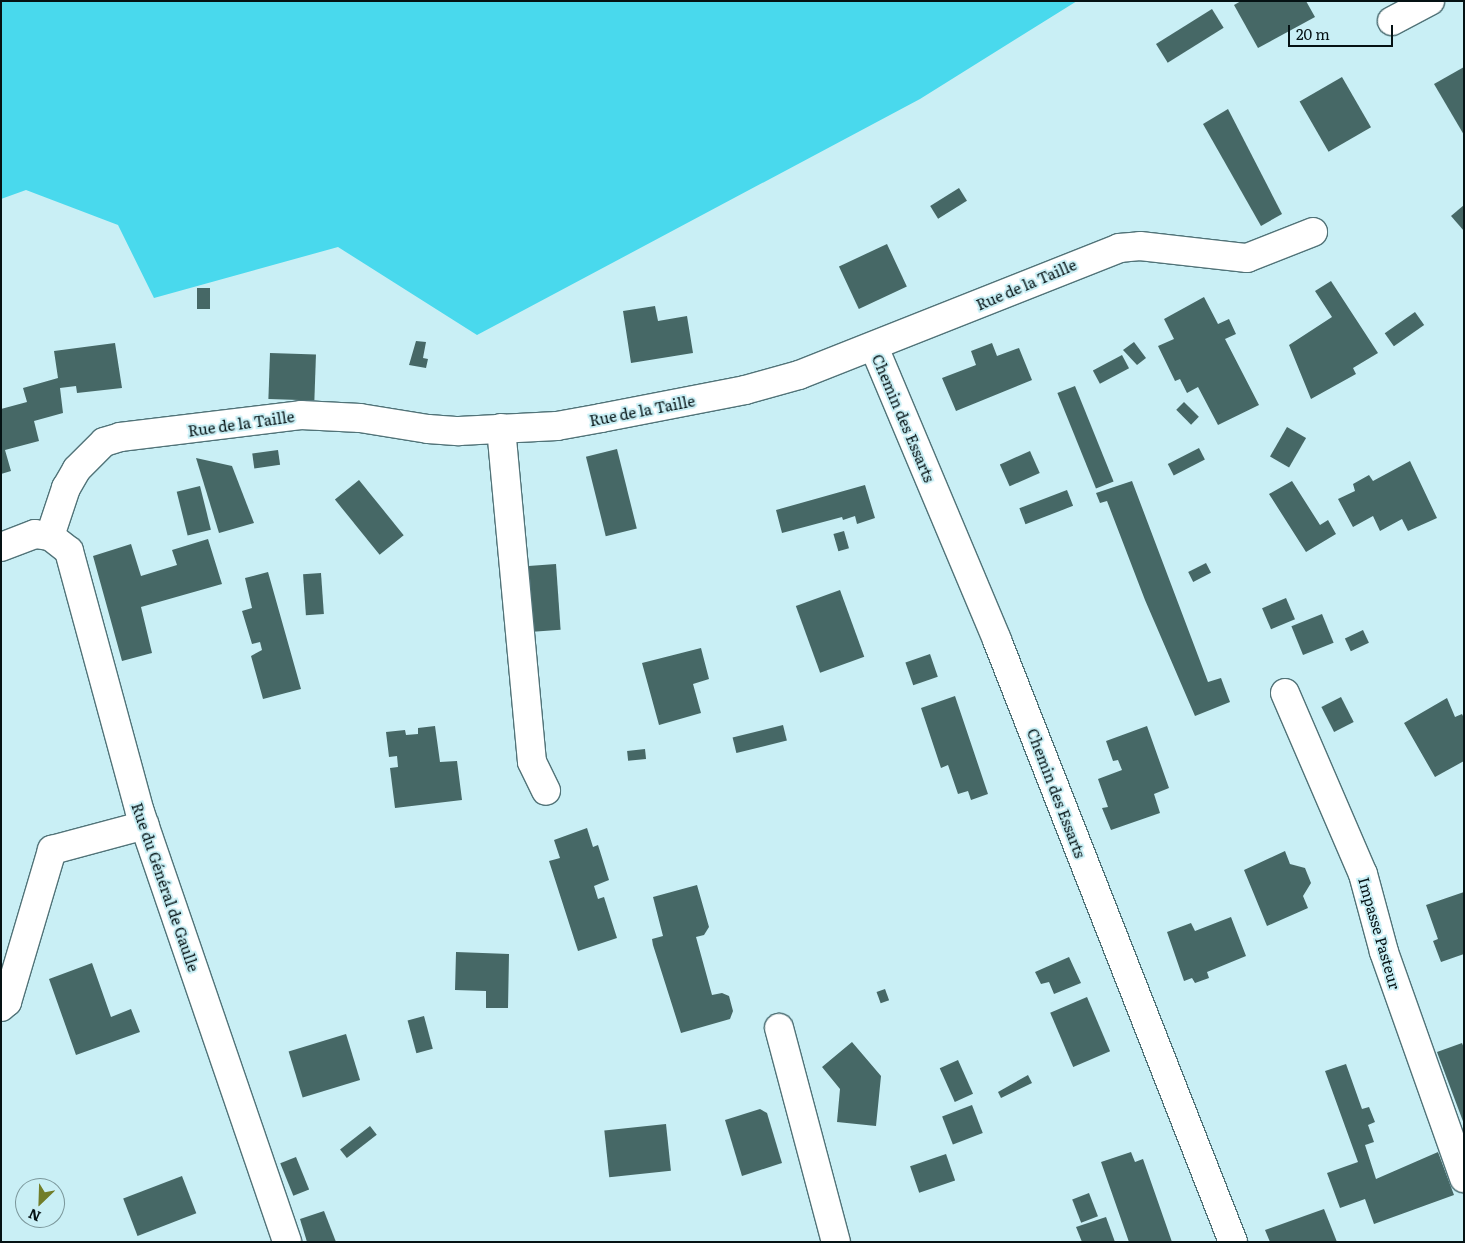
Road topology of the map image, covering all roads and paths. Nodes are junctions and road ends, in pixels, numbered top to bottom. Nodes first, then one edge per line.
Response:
1 (1430, 1) edge
2 (1392, 21) dead end
3 (1313, 232) dead end
4 (874, 347) junction
5 (502, 428) junction
6 (50, 536) junction
7 (1, 547) edge
8 (1285, 693) dead end
9 (546, 791) dead end
10 (145, 825) junction
11 (1, 1007) edge
12 (779, 1028) dead end
13 (1464, 1178) edge
14 (286, 1242) edge
15 (836, 1242) edge
16 (1233, 1242) edge

1 - 2 street
3 - 4 street, Rue de la Taille
4 - 5 street, Rue de la Taille
4 - 16 street, Chemin des Essarts
5 - 6 street, Rue de la Taille
5 - 9 street
6 - 7 street
6 - 10 street, Rue du Général de Gaulle
8 - 13 street, Impasse Pasteur
10 - 11 street
10 - 14 street, Rue du Général de Gaulle
12 - 15 street

